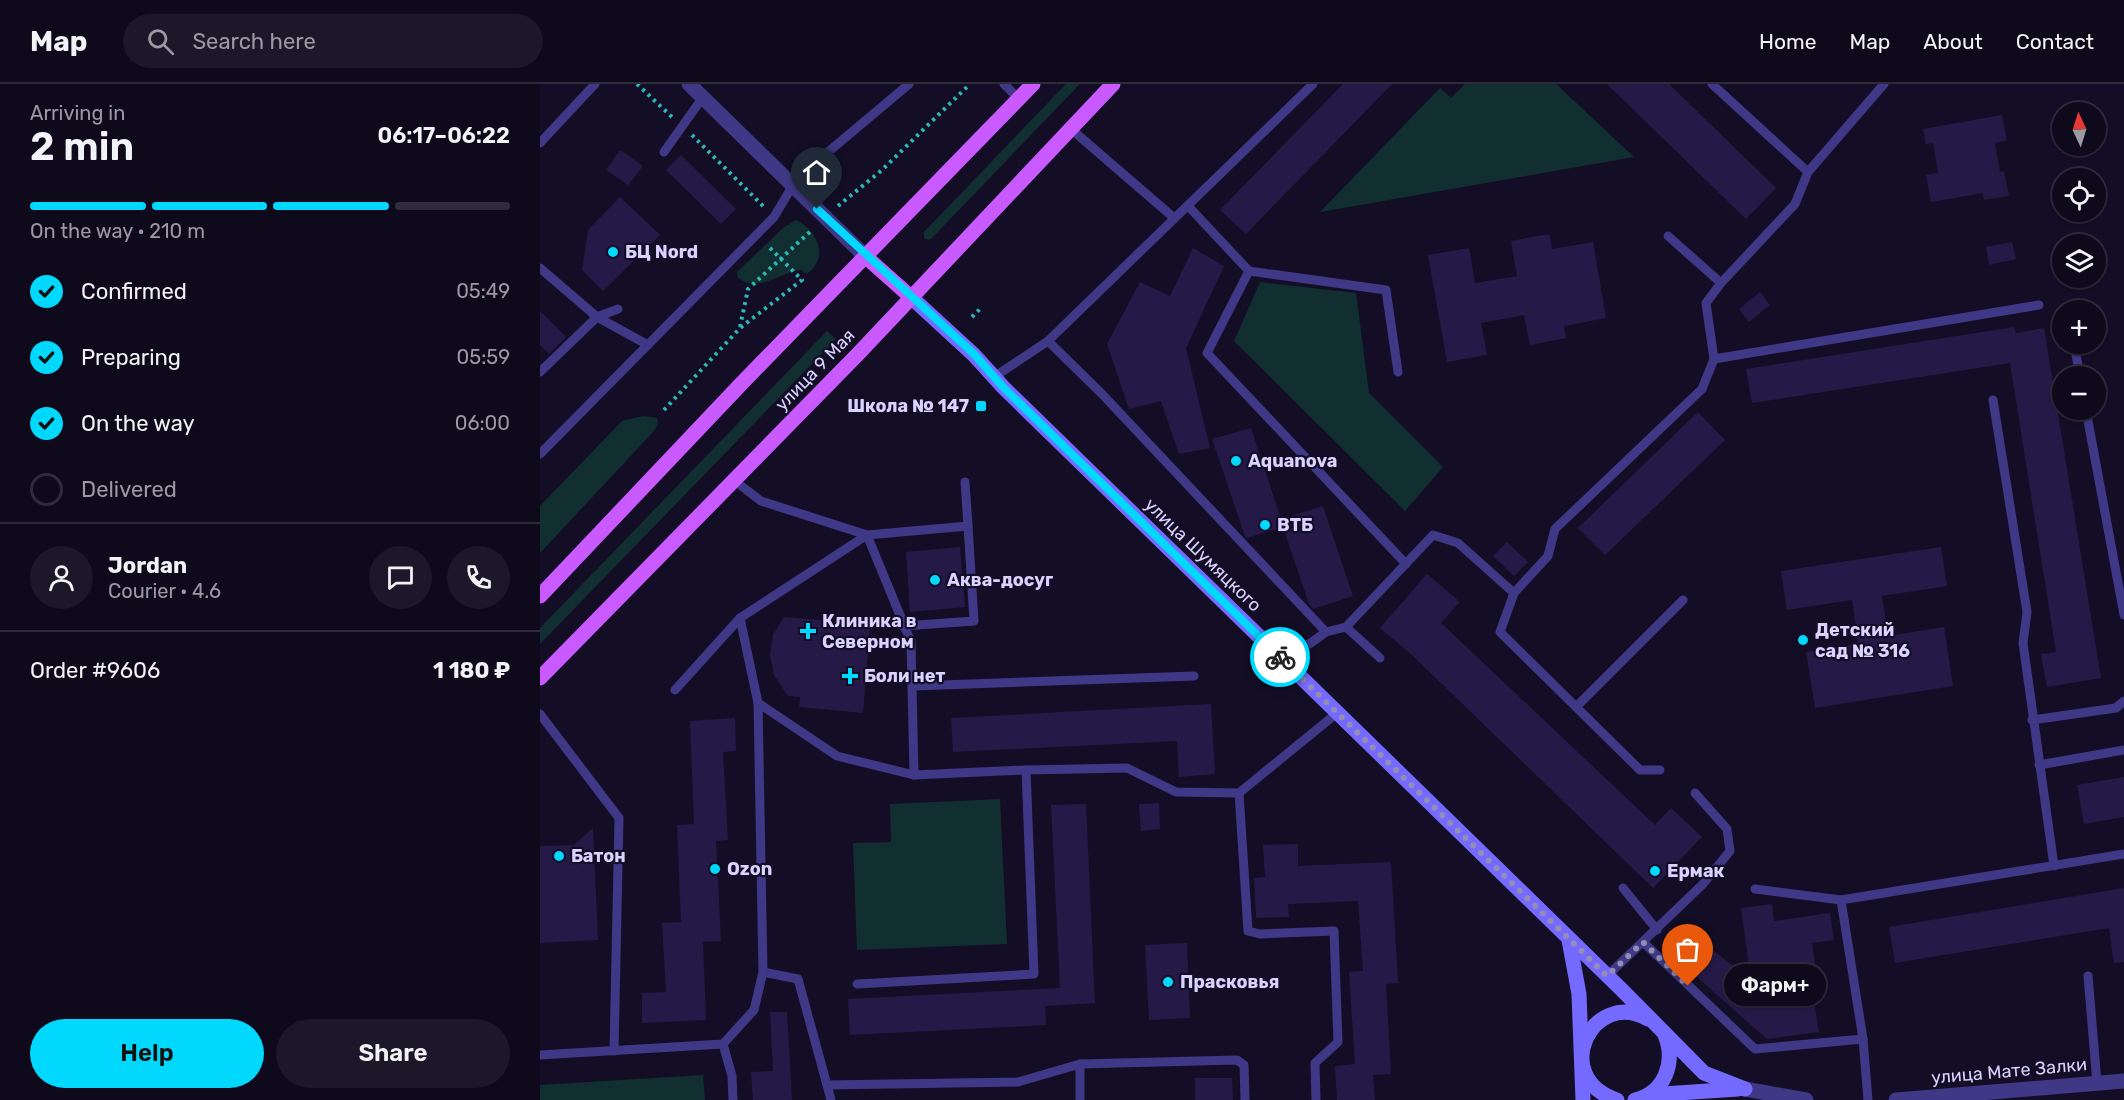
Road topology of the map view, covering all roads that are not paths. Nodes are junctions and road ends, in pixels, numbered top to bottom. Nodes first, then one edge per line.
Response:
1 (596, 84) edge
2 (689, 84) edge
3 (909, 84) edge
4 (1004, 84) edge
5 (1033, 84) edge
6 (1113, 84) edge
7 (1313, 84) edge
8 (1712, 84) edge
9 (1884, 84) edge
10 (703, 98) junction
11 (1019, 99) junction
12 (1071, 129) junction
13 (540, 143) edge
14 (664, 152) dead end
15 (1808, 172) junction
16 (793, 185) junction
17 (1189, 207) junction
18 (1173, 217) junction
19 (1668, 236) dead end
20 (866, 257) junction
21 (540, 268) edge
22 (1249, 271) junction
23 (1720, 283) junction
24 (912, 298) junction
25 (2039, 305) dead end
26 (618, 309) dead end
27 (597, 317) junction
28 (1048, 341) junction
29 (648, 345) junction
30 (1714, 359) junction
31 (540, 372) edge
32 (1398, 372) dead end
33 (993, 377) junction
34 (1993, 400) dead end
35 (2088, 420) edge
36 (540, 454) edge
37 (735, 481) junction
38 (965, 482) dead end
39 (968, 526) junction
40 (867, 534) junction
41 (1406, 564) junction
42 (1514, 593) junction
43 (540, 596) edge
44 (1683, 600) dead end
45 (2124, 615) edge
46 (740, 618) junction
47 (903, 626) junction
48 (1346, 627) junction
49 (1326, 633) junction
50 (1380, 658) dead end
51 (1284, 662) junction
52 (1194, 676) dead end
53 (540, 678) edge
54 (913, 686) junction
55 (675, 690) dead end
56 (2124, 701) edge
57 (758, 703) junction
58 (1576, 707) junction
59 (1337, 713) junction
60 (540, 714) edge
61 (2032, 720) junction
62 (2124, 750) edge
63 (2039, 765) junction
64 (1026, 770) junction
65 (1660, 770) dead end
66 (914, 775) junction
67 (1695, 792) dead end
68 (1239, 793) junction
69 (2124, 854) edge
70 (2054, 866) junction
71 (1623, 888) dead end
72 (1755, 889) dead end
73 (1841, 900) junction
74 (1656, 930) junction
75 (1569, 940) junction
76 (1643, 942) junction
77 (764, 972) junction
78 (1607, 976) junction
79 (2088, 976) dead end
80 (857, 984) dead end
81 (1659, 1028) junction
82 (1863, 1039) junction
83 (723, 1044) junction
84 (614, 1050) junction
85 (1581, 1053) junction
86 (540, 1055) edge
87 (1080, 1064) junction
88 (2124, 1081) edge
89 (2097, 1083) junction
90 (827, 1085) junction
91 (1744, 1089) junction
92 (1641, 1097) edge
93 (733, 1100) edge
94 (831, 1100) edge
95 (1080, 1100) edge
96 (1245, 1100) edge
97 (1316, 1100) edge
98 (1582, 1100) edge
99 (1617, 1100) edge
100 (1806, 1100) edge
101 (1868, 1100) edge
102 (1896, 1100) edge

1 - 13 lane
2 - 10 street
3 - 16 lane
4 - 11 lane
5 - 11 main road
6 - 12 main road, улица 9 Мая
7 - 17 lane
8 - 15 lane
9 - 15 lane
10 - 14 lane
10 - 16 street
11 - 20 main road
12 - 18 lane
12 - 24 main road, улица 9 Мая
15 - 23 lane
16 - 20 street
16 - 29 lane
17 - 18 lane
17 - 22 lane
18 - 28 lane
19 - 23 lane
20 - 24 main road
20 - 43 main road
21 - 27 lane
22 - 32 lane
22 - 41 lane
23 - 30 lane
24 - 33 street, улица Шумяцкого
24 - 37 main road, улица 9 Мая
25 - 30 lane
26 - 27 lane
27 - 29 lane
27 - 31 lane
28 - 33 lane
28 - 49 lane
29 - 36 lane
30 - 42 lane
33 - 51 street, улица Шумяцкого
34 - 61 lane
35 - 45 lane
37 - 40 lane
37 - 53 main road, улица 9 Мая
38 - 39 lane
39 - 40 lane
39 - 47 lane
40 - 46 lane
40 - 47 lane
41 - 42 lane
41 - 48 lane
42 - 58 lane
44 - 58 lane
46 - 55 lane
46 - 57 lane
47 - 54 lane
48 - 49 lane
48 - 50 lane
49 - 51 lane
51 - 59 street, улица Шумяцкого
52 - 54 lane
54 - 66 lane
56 - 61 lane
57 - 66 lane
57 - 77 lane
58 - 65 lane
59 - 68 lane
59 - 75 street, улица Шумяцкого
60 - 84 lane
61 - 63 lane
62 - 63 lane
63 - 70 lane
64 - 66 lane
64 - 68 lane
64 - 80 lane
67 - 74 lane
68 - 97 lane
69 - 70 lane
70 - 73 lane
71 - 74 lane
72 - 73 lane
73 - 82 lane
74 - 76 lane
75 - 78 street, улица Шумяцкого
75 - 85 street
76 - 78 lane
76 - 82 lane
77 - 83 lane
77 - 90 lane
78 - 81 street, улица Шумяцкого
79 - 89 lane
81 - 85 street
81 - 91 street, улица Шумяцкого
81 - 92 street
82 - 101 lane
83 - 84 lane
83 - 93 lane
84 - 86 lane
85 - 98 street
85 - 99 street
87 - 90 lane
87 - 95 lane
87 - 96 lane
88 - 89 street, улица Мате Залки
89 - 102 street, улица Мате Залки
90 - 94 lane
91 - 92 street
91 - 100 street

